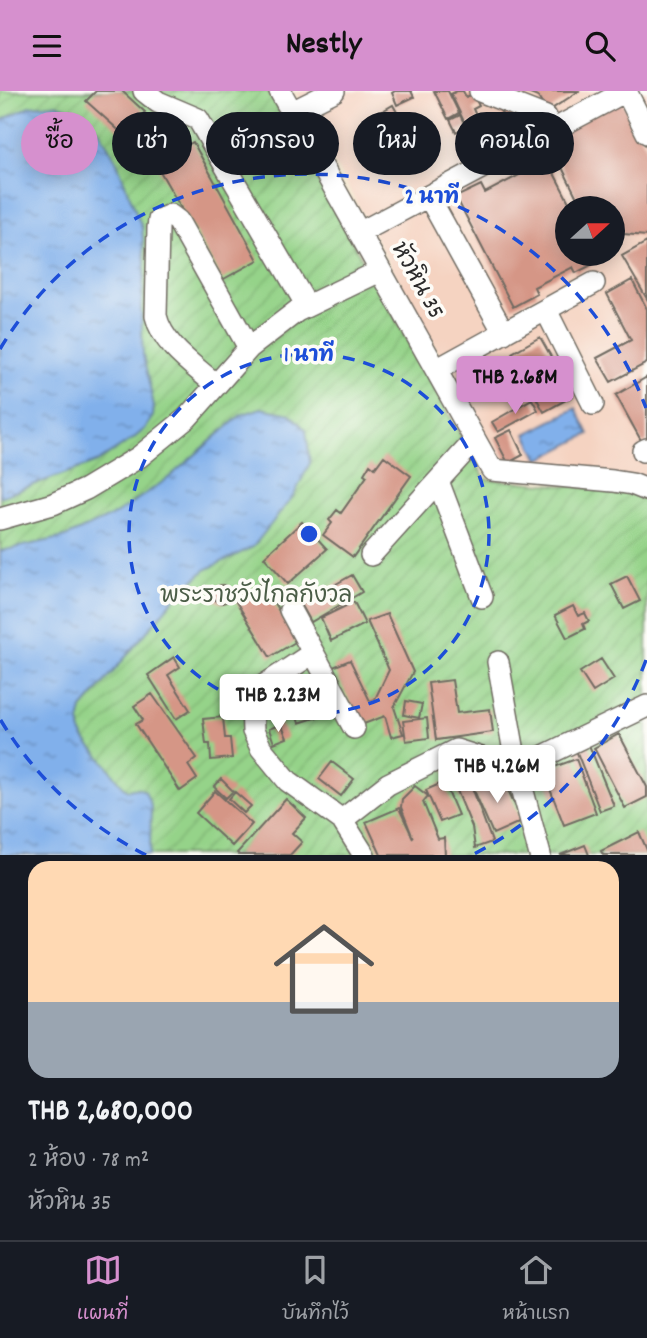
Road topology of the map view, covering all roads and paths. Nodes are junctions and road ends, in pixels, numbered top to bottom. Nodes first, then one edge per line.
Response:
1 (144, 91) edge
2 (280, 91) edge
3 (334, 91) edge
4 (480, 91) edge
5 (626, 91) edge
6 (292, 112) joint
7 (534, 112) edge
8 (647, 133) edge
9 (327, 175) edge
10 (429, 197) junction
11 (359, 233) junction
12 (380, 271) junction
13 (594, 283) dead end
14 (307, 306) junction
15 (546, 310) junction
16 (504, 333) junction
17 (249, 348) junction
18 (436, 370) junction
19 (216, 386) junction
20 (593, 404) dead end
21 (475, 440) junction
22 (438, 481) junction
23 (647, 490) edge
24 (0, 519) edge
25 (371, 555) dead end
26 (482, 597) dead end
27 (290, 610) dead end
28 (313, 653) junction
29 (498, 662) dead end
30 (647, 706) edge
31 (354, 728) dead end
32 (517, 769) junction
33 (342, 820) junction
34 (364, 855) edge
35 (540, 855) edge

1 - 14 street
2 - 6 street, หัวหิน 35
3 - 6 street
4 - 7 street
5 - 8 street
5 - 10 street
9 - 11 street, หัวหิน 35
10 - 11 street
10 - 16 street
11 - 12 street, หัวหิน 35
12 - 14 street
12 - 18 street, หัวหิน 35
13 - 15 street
14 - 17 street
15 - 16 street
15 - 20 street
16 - 18 street
17 - 19 street
17 - 19 street
18 - 21 street, หัวหิน 35
19 - 24 street
21 - 22 street
21 - 23 street, หัวหิน 35
22 - 25 street
22 - 26 street
27 - 28 street
28 - 31 street
28 - 33 street
29 - 32 street
30 - 32 street
32 - 33 street
32 - 35 street
33 - 34 street

